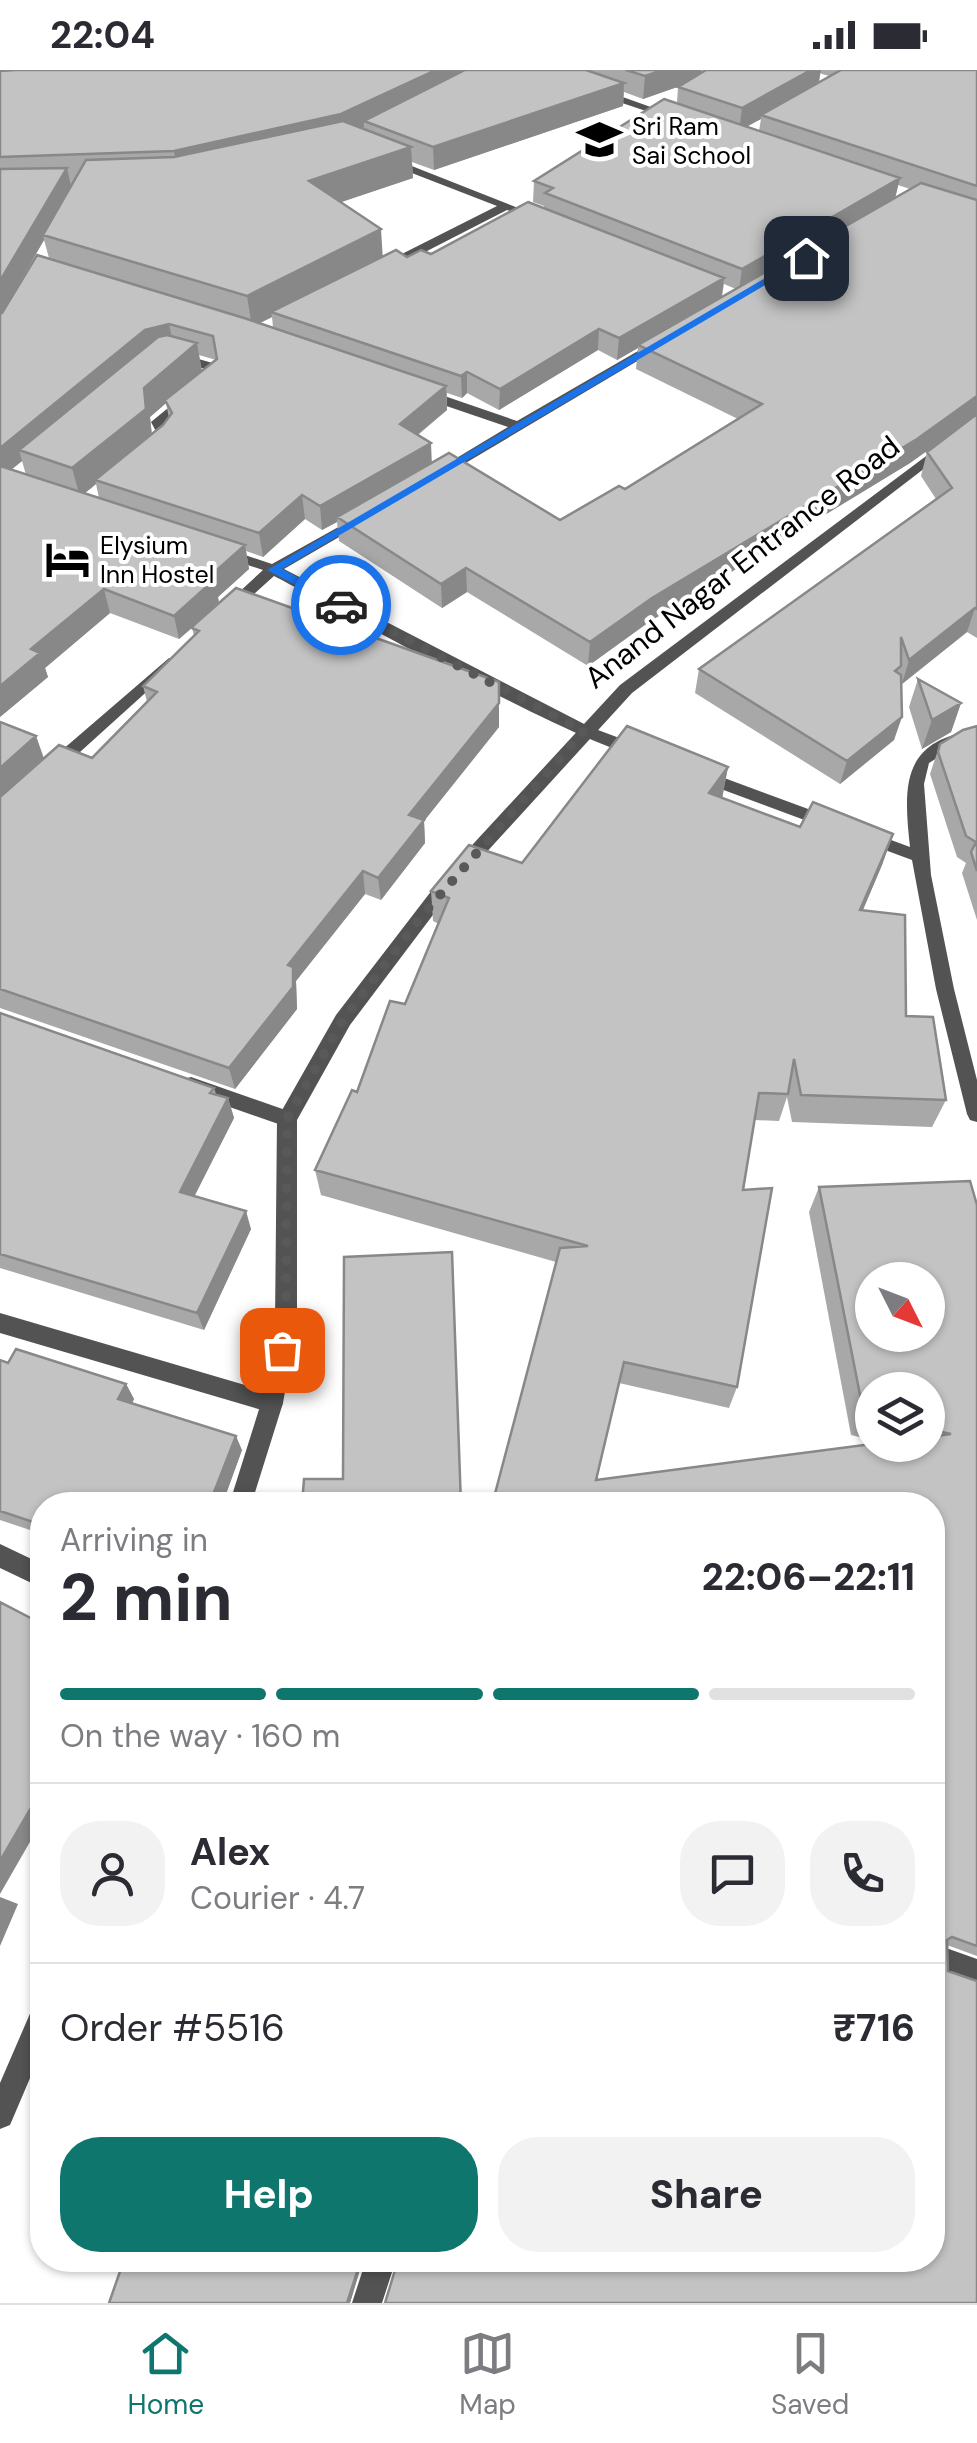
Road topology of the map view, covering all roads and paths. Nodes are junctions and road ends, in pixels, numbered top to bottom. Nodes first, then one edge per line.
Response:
1 (591, 89) edge
2 (684, 121) edge
3 (382, 158) edge
4 (506, 206) junction
5 (560, 227) edge
6 (372, 274) edge
7 (670, 337) edge
8 (157, 360) edge
9 (413, 390) edge
10 (977, 422) edge
11 (519, 426) junction
12 (147, 455) edge
13 (421, 484) edge
14 (372, 512) edge
15 (204, 546) edge
16 (273, 570) junction
17 (216, 621) edge
18 (187, 647) edge
19 (584, 731) junction
20 (977, 736) edge
21 (658, 759) edge
22 (676, 766) edge
23 (43, 775) edge
24 (918, 856) junction
25 (180, 1081) edge
26 (972, 1083) edge
27 (977, 1114) edge
28 (287, 1119) junction
29 (0, 1323) edge
30 (272, 1403) junction
31 (244, 1492) edge
32 (0, 1556) edge
33 (30, 1570) edge
34 (945, 1961) edge
35 (977, 1972) edge
36 (30, 2046) edge
37 (0, 2115) edge
38 (377, 2272) edge
39 (367, 2303) edge

1 - 2 street
3 - 4 street
4 - 5 street
4 - 6 street
7 - 11 street
8 - 12 street
9 - 11 street
10 - 19 street, Anand Nagar Entrance Road
11 - 13 street
14 - 16 street
15 - 16 street
16 - 17 street
16 - 19 street
18 - 23 street
19 - 21 street
19 - 28 street, Anand Nagar Entrance Road
20 - 24 street
22 - 24 street
24 - 26 street
25 - 28 street
26 - 27 street
28 - 30 street, Anand Nagar Entrance Road
29 - 30 street
30 - 31 street, Anand Nagar Entrance Road
32 - 33 street
34 - 35 street
36 - 37 street
38 - 39 street

